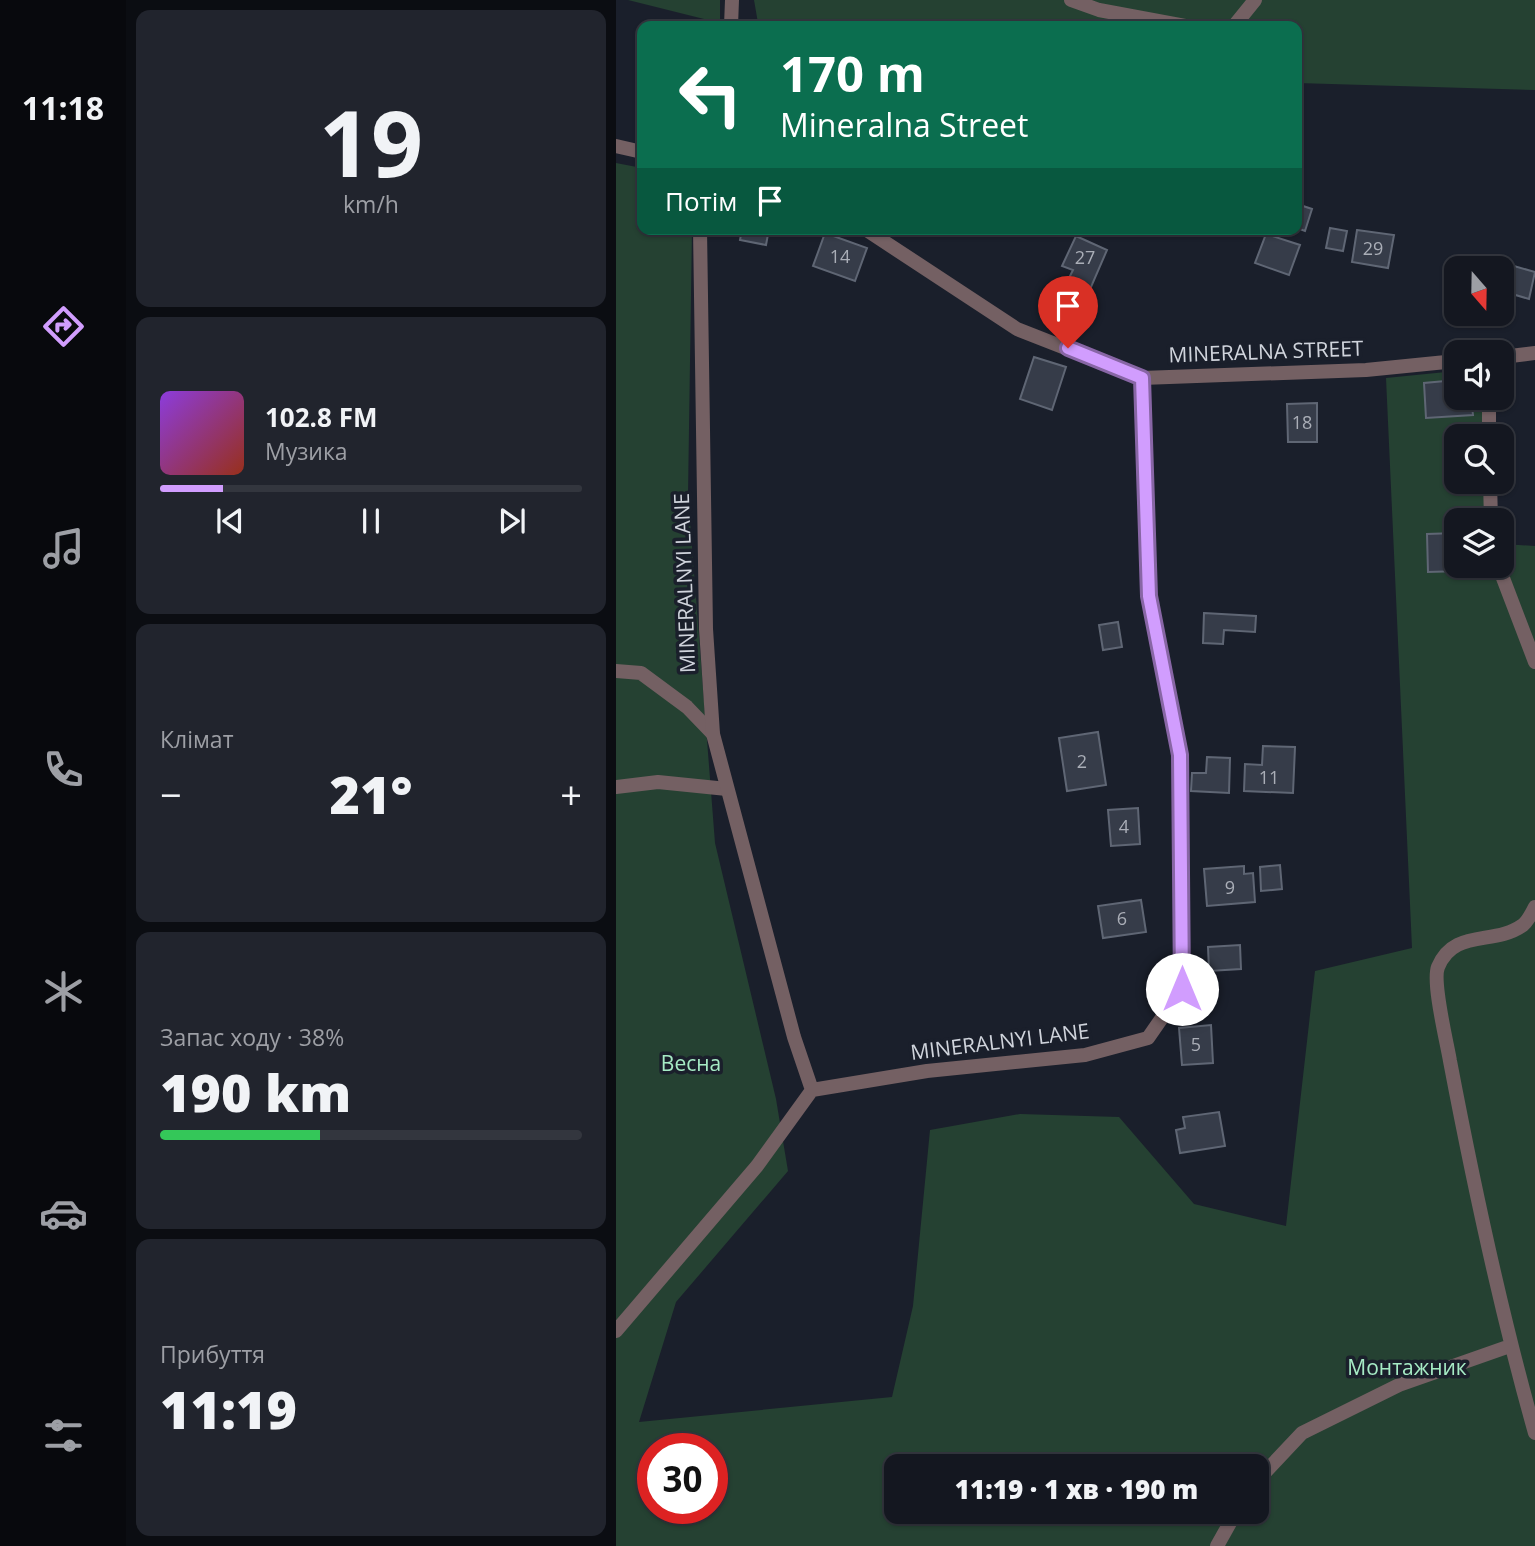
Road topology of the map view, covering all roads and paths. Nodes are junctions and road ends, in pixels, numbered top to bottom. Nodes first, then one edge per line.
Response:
1 (732, 0) edge
2 (1071, 0) edge
3 (1255, 0) edge
4 (731, 21) edge
5 (1158, 21) edge
6 (1238, 21) edge
7 (616, 146) edge
8 (637, 151) edge
9 (699, 235) edge
10 (874, 235) edge
11 (1535, 353) edge
12 (1514, 356) edge
13 (1444, 362) edge
14 (1142, 378) junction
15 (1502, 578) edge
16 (1535, 662) edge
17 (616, 671) edge
18 (713, 734) junction
19 (616, 787) edge
20 (727, 789) junction
21 (1535, 907) edge
22 (812, 1090) junction
23 (616, 1331) edge
24 (1510, 1346) junction
25 (1535, 1433) edge
26 (1269, 1468) edge
27 (1229, 1524) edge
28 (1217, 1546) edge

1 - 4 street
2 - 5 street
3 - 6 street
7 - 8 street
9 - 18 street, MINERALNYI LANE
10 - 14 street, MINERALNA STREET
11 - 12 street
13 - 14 street, MINERALNA STREET
14 - 22 street, MINERALNYI LANE
15 - 16 street
17 - 18 street
18 - 20 street, MINERALNYI LANE
19 - 20 street
20 - 22 street, MINERALNYI LANE
21 - 24 street
22 - 23 street
24 - 25 street
24 - 26 street
27 - 28 street

